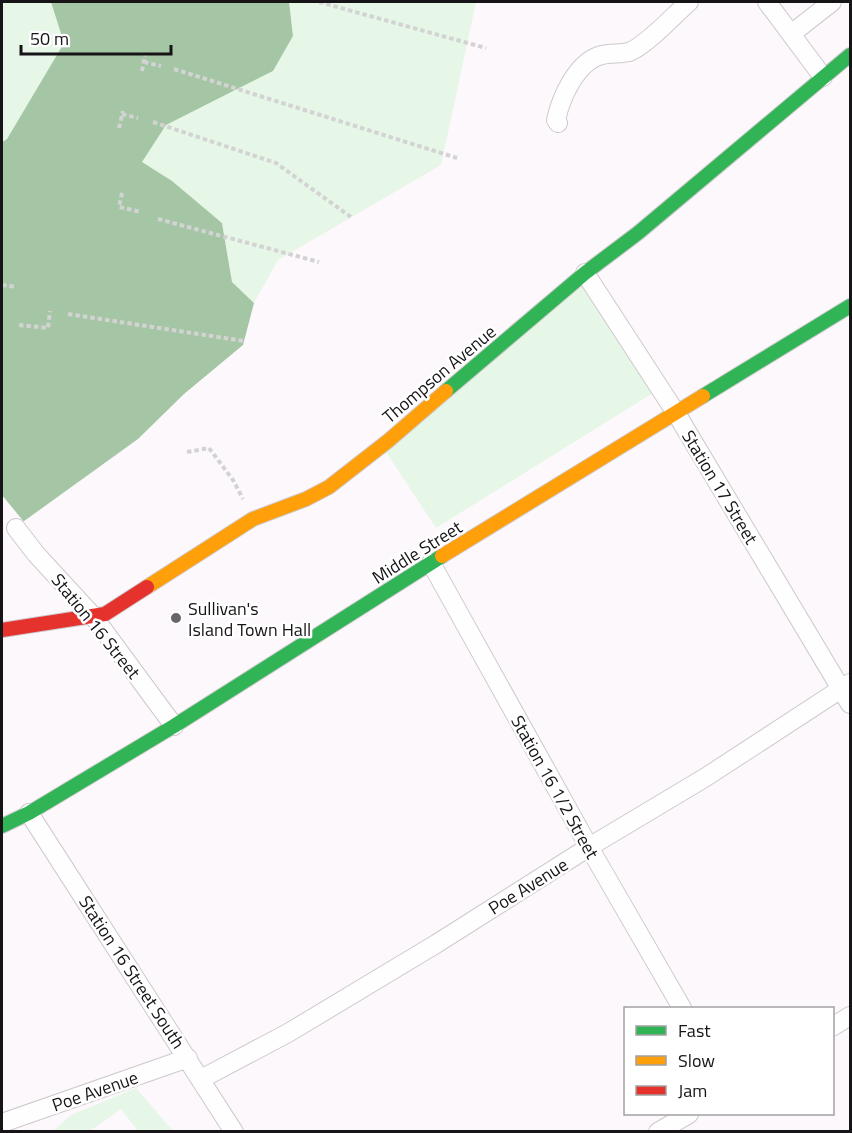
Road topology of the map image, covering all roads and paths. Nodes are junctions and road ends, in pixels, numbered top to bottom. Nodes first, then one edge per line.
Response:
1 (319, 2) edge
2 (689, 2) edge
3 (767, 2) edge
4 (832, 2) edge
5 (791, 34) junction
6 (486, 48) dead end
7 (145, 55) dead end
8 (850, 55) edge
9 (144, 62) junction
10 (161, 66) dead end
11 (174, 69) dead end
12 (142, 70) dead end
13 (823, 77) junction
14 (138, 118) dead end
15 (153, 122) dead end
16 (558, 123) dead end
17 (118, 128) dead end
18 (457, 158) dead end
19 (122, 193) dead end
20 (133, 210) junction
21 (141, 212) dead end
22 (149, 214) dead end
23 (351, 217) dead end
24 (158, 219) dead end
25 (319, 262) dead end
26 (585, 273) junction
27 (2, 286) edge
28 (8, 287) dead end
29 (16, 287) dead end
30 (850, 306) edge
31 (50, 311) dead end
32 (69, 314) dead end
33 (19, 325) dead end
34 (244, 341) dead end
35 (676, 413) junction
36 (187, 452) dead end
37 (253, 519) junction
38 (16, 528) dead end
39 (431, 563) junction
40 (93, 616) junction
41 (2, 630) edge
42 (848, 692) edge
43 (174, 726) junction
44 (28, 813) junction
45 (2, 826) edge
46 (589, 847) junction
47 (681, 1007) edge
48 (850, 1016) edge
49 (834, 1026) edge
50 (188, 1058) junction
51 (201, 1079) junction
52 (685, 1115) edge
53 (2, 1124) edge
54 (234, 1131) edge
55 (658, 1131) edge

1 - 6 path
2 - 16 street
3 - 5 street
4 - 5 street
5 - 13 street
7 - 9 path
8 - 13 street, Thompson Avenue
9 - 10 path
9 - 12 path
11 - 18 path
13 - 26 street, Thompson Avenue
14 - 17 path
15 - 23 path
19 - 20 path
20 - 21 path
20 - 22 path
24 - 25 path
26 - 35 street, Station 17 Street
26 - 37 street, Thompson Avenue
27 - 28 path
27 - 29 path
30 - 35 street, Middle Street
31 - 33 path
32 - 34 path
35 - 39 street, Middle Street
35 - 42 street, Station 17 Street
36 - 37 path
37 - 40 street, Thompson Avenue
38 - 40 street, Station 16 Street
39 - 43 street, Middle Street
39 - 46 street, Station 16 1/2 Street
40 - 41 street, Thompson Avenue
40 - 43 street, Station 16 Street
42 - 46 street, Poe Avenue
43 - 44 street, Middle Street
44 - 45 street, Middle Street
44 - 50 street, Station 16 Street South
46 - 47 street, Station 16 1/2 Street
46 - 51 street, Poe Avenue
48 - 49 street
50 - 51 street, Station 16 Street South
50 - 53 street, Poe Avenue
51 - 54 street, Station 16 Street South
52 - 55 street

